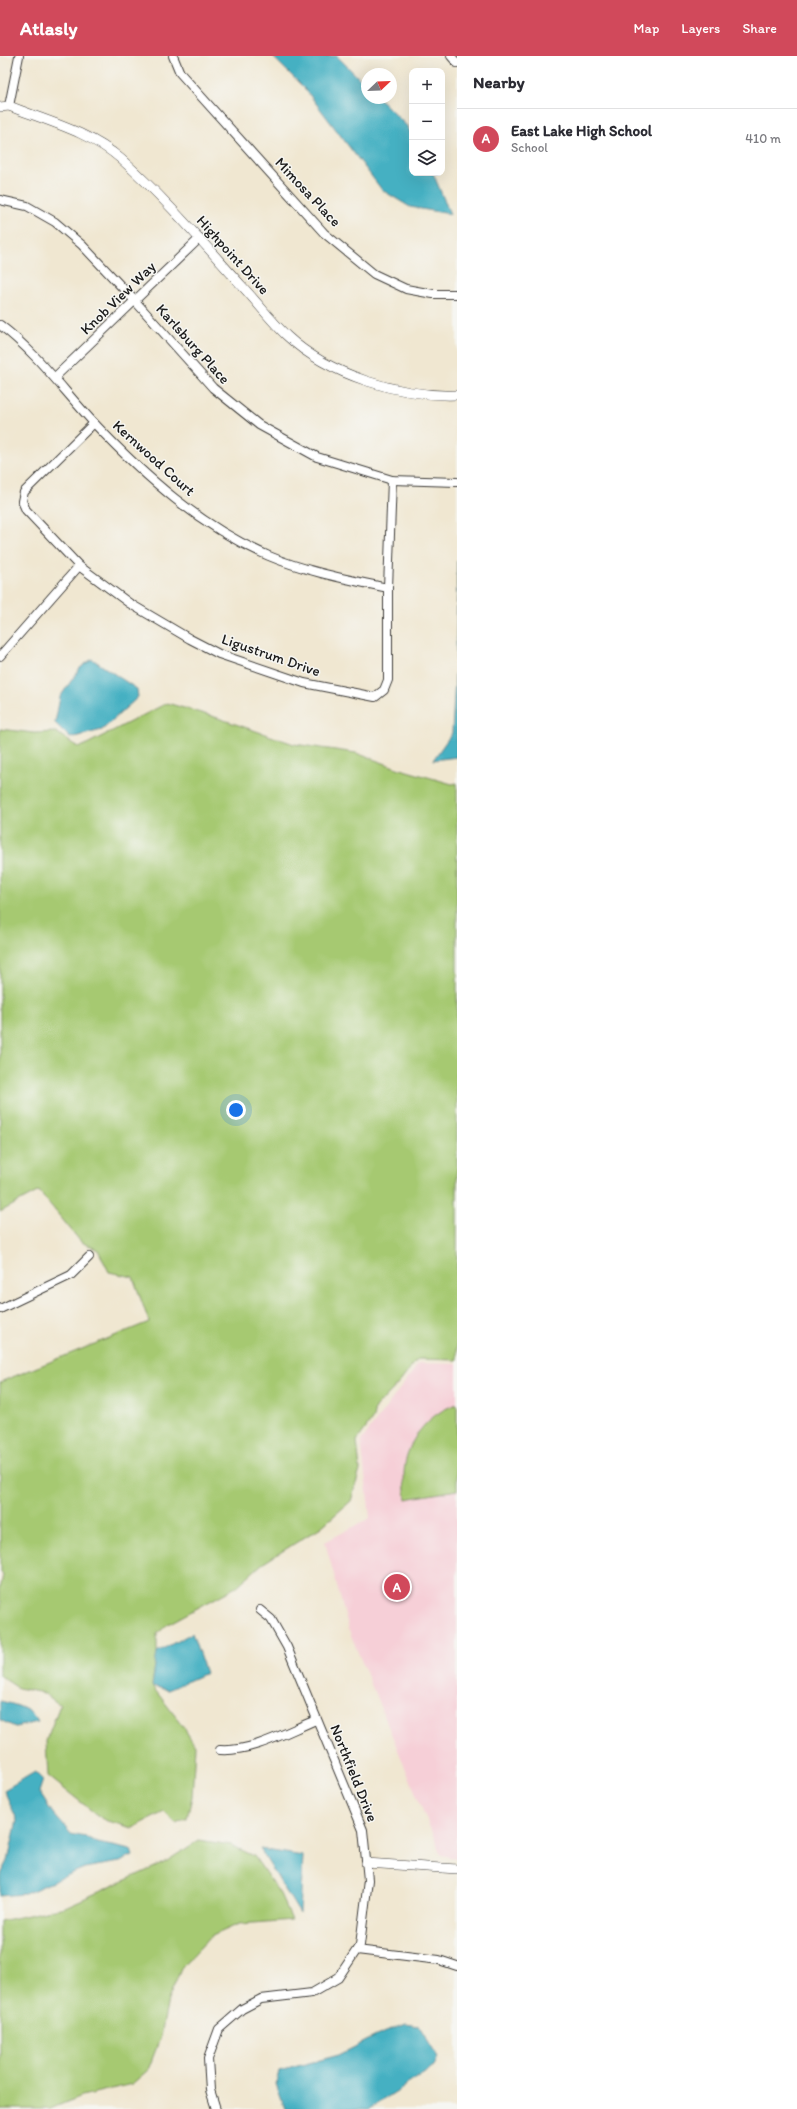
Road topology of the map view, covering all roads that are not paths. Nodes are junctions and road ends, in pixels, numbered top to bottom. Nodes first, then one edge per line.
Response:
1 (19, 56) edge
2 (172, 56) edge
3 (451, 56) edge
4 (457, 63) edge
5 (5, 107) edge
6 (0, 200) edge
7 (200, 238) junction
8 (457, 294) edge
9 (136, 301) junction
10 (0, 325) edge
11 (55, 377) junction
12 (457, 395) edge
13 (94, 423) junction
14 (392, 480) junction
15 (457, 482) edge
16 (79, 566) junction
17 (388, 588) junction
18 (0, 656) edge
19 (89, 1257) dead end
20 (0, 1309) edge
21 (260, 1610) dead end
22 (316, 1720) junction
23 (220, 1750) dead end
24 (366, 1863) junction
25 (457, 1869) edge
26 (357, 1950) junction
27 (457, 1966) edge
28 (216, 2109) edge

1 - 5 street
2 - 8 street, Mimosa Place
3 - 4 street
5 - 7 street, Highpoint Drive
6 - 9 street, Karlsburg Place
7 - 9 street, Knob View Way
7 - 12 street, Highpoint Drive
9 - 11 street, Knob View Way
9 - 14 street, Karlsburg Place
10 - 11 street, Kernwood Court
11 - 13 street, Kernwood Court
13 - 16 street, Ligustrum Drive
13 - 17 street, Kernwood Court
14 - 15 street, Karlsburg Place
14 - 17 street, Ligustrum Drive
16 - 17 street, Ligustrum Drive
16 - 18 street
19 - 20 street
21 - 22 street, Northfield Drive
22 - 23 street
22 - 24 street, Northfield Drive
24 - 25 street
24 - 26 street, Northfield Drive
26 - 27 street
26 - 28 street, Northfield Drive

